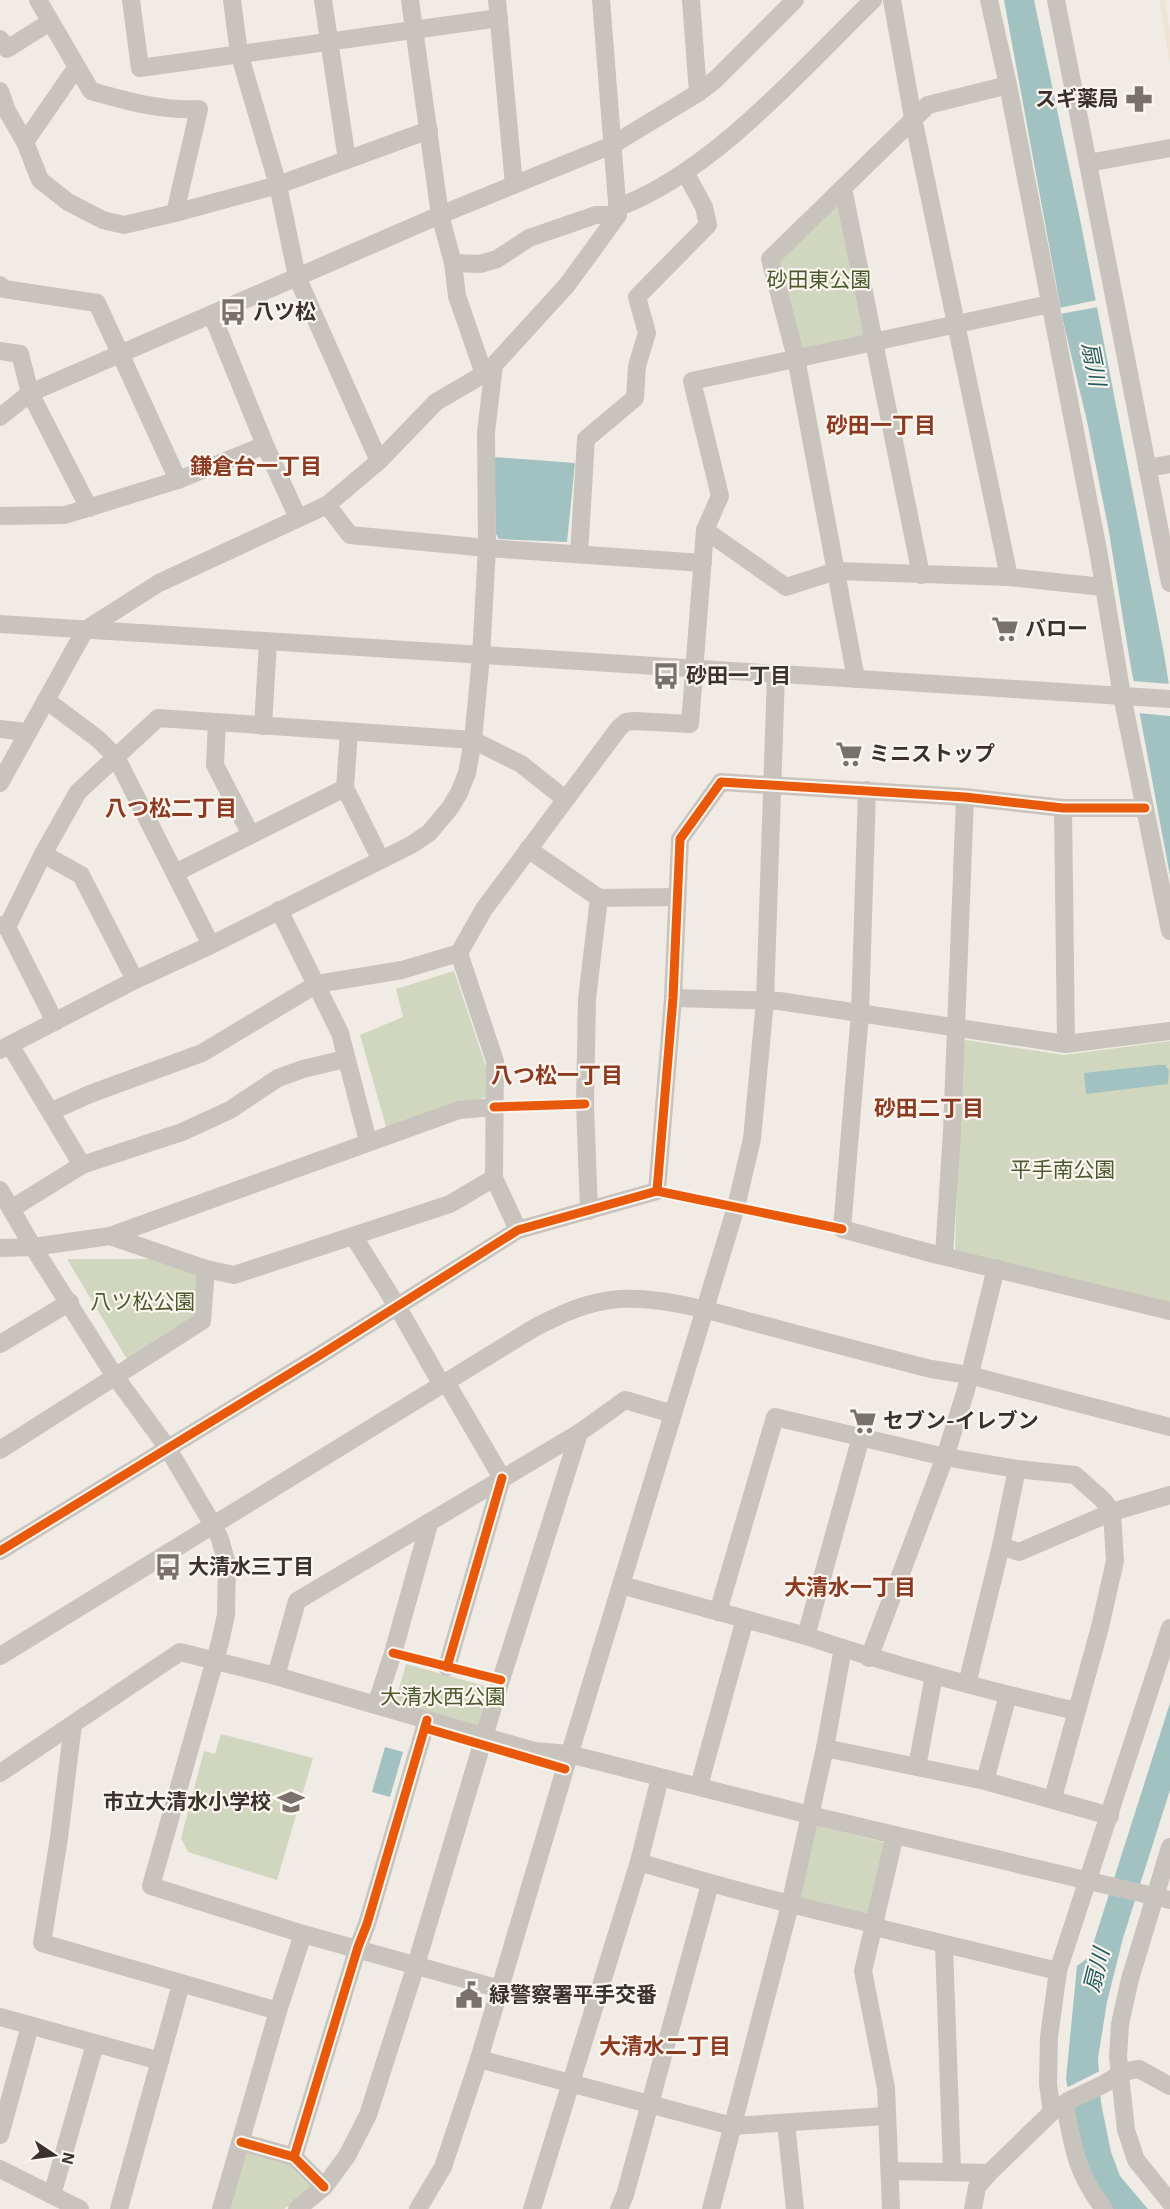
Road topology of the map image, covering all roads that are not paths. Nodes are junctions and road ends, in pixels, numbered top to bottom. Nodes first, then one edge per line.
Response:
1 (38, 0) edge
2 (131, 0) edge
3 (232, 0) edge
4 (323, 0) edge
5 (410, 0) edge
6 (601, 0) edge
7 (691, 0) edge
8 (795, 0) edge
9 (873, 0) edge
10 (892, 0) edge
11 (989, 0) edge
12 (1056, 0) edge
13 (781, 7) edge
14 (498, 9) edge
15 (50, 22) junction
16 (415, 30) junction
17 (0, 39) edge
18 (329, 40) junction
19 (239, 53) junction
20 (76, 68) junction
21 (1008, 85) junction
22 (0, 91) edge
23 (698, 93) junction
24 (3, 114) edge
25 (914, 118) junction
26 (429, 130) junction
27 (25, 142) junction
28 (612, 145) junction
29 (1170, 147) edge
30 (347, 160) junction
31 (1088, 163) junction
32 (685, 172) junction
33 (278, 185) junction
34 (514, 185) junction
35 (843, 188) junction
36 (618, 211) junction
37 (175, 213) junction
38 (440, 215) junction
39 (453, 263) junction
40 (297, 278) junction
41 (0, 285) edge
42 (1050, 304) junction
43 (212, 315) junction
44 (957, 324) junction
45 (875, 342) junction
46 (0, 351) edge
47 (120, 354) junction
48 (796, 358) junction
49 (489, 369) junction
50 (30, 393) junction
51 (0, 417) edge
52 (265, 445) junction
53 (379, 461) junction
54 (1170, 464) edge
55 (1148, 468) junction
56 (178, 480) junction
57 (327, 505) junction
58 (89, 508) junction
59 (0, 516) edge
60 (298, 518) junction
61 (705, 530) junction
62 (487, 548) junction
63 (579, 554) junction
64 (703, 563) junction
65 (836, 571) junction
66 (921, 575) junction
67 (1009, 577) junction
68 (1170, 583) edge
69 (1103, 587) junction
70 (0, 624) edge
71 (85, 630) junction
72 (268, 642) junction
73 (481, 656) junction
74 (696, 669) junction
75 (776, 674) junction
76 (856, 679) junction
77 (1128, 696) junction
78 (1170, 699) edge
79 (46, 700) junction
80 (218, 722) junction
81 (263, 726) junction
82 (0, 729) edge
83 (27, 732) junction
84 (349, 732) junction
85 (473, 740) junction
86 (116, 757) junction
87 (0, 783) edge
88 (772, 785) junction
89 (345, 788) junction
90 (867, 790) junction
91 (965, 797) junction
92 (565, 800) junction
93 (1063, 808) junction
94 (1145, 808) junction
95 (251, 835) junction
96 (528, 849) junction
97 (43, 854) junction
98 (381, 860) junction
99 (175, 873) junction
100 (677, 897) junction
101 (598, 898) junction
102 (279, 910) junction
103 (3, 926) edge
104 (1170, 930) edge
105 (211, 945) junction
106 (459, 953) junction
107 (135, 980) junction
108 (317, 984) junction
109 (673, 998) junction
110 (765, 1001) junction
111 (860, 1013) junction
112 (55, 1022) junction
113 (955, 1028) junction
114 (1170, 1031) edge
115 (1066, 1044) junction
116 (5, 1047) edge
117 (345, 1059) junction
118 (494, 1107) junction
119 (52, 1112) junction
120 (368, 1141) junction
121 (82, 1164) junction
122 (494, 1178) junction
123 (0, 1190) edge
124 (11, 1209) junction
125 (589, 1211) junction
126 (518, 1230) junction
127 (110, 1236) junction
128 (354, 1237) junction
129 (33, 1247) junction
130 (0, 1248) edge
131 (944, 1255) junction
132 (996, 1268) junction
133 (206, 1269) junction
134 (69, 1302) junction
135 (397, 1306) junction
136 (705, 1309) junction
137 (1170, 1311) edge
138 (0, 1344) edge
139 (114, 1375) junction
140 (969, 1375) junction
141 (444, 1384) junction
142 (673, 1414) junction
143 (1170, 1427) edge
144 (579, 1433) junction
145 (861, 1437) junction
146 (167, 1447) junction
147 (0, 1450) edge
148 (945, 1457) junction
149 (1017, 1469) junction
150 (502, 1478) junction
151 (1170, 1495) edge
152 (1112, 1512) junction
153 (429, 1524) junction
154 (213, 1525) junction
155 (1001, 1546) junction
156 (0, 1551) edge
157 (621, 1585) junction
158 (718, 1612) junction
159 (745, 1619) junction
160 (1170, 1628) edge
161 (806, 1636) junction
162 (843, 1648) junction
163 (0, 1656) edge
164 (869, 1658) junction
165 (214, 1662) junction
166 (447, 1667) dead end
167 (934, 1675) junction
168 (276, 1676) junction
169 (967, 1684) junction
170 (1008, 1695) junction
171 (376, 1706) junction
172 (1076, 1711) junction
173 (427, 1720) junction
174 (74, 1724) junction
175 (484, 1738) junction
176 (825, 1748) junction
177 (569, 1754) junction
178 (917, 1767) junction
179 (0, 1773) edge
180 (660, 1778) junction
181 (985, 1781) junction
182 (699, 1786) junction
183 (1053, 1798) junction
184 (810, 1815) junction
185 (1110, 1816) junction
186 (895, 1835) junction
187 (1170, 1847) edge
188 (639, 1862) junction
189 (1091, 1882) junction
190 (711, 1884) junction
191 (1155, 1896) edge
192 (790, 1905) junction
193 (874, 1924) junction
194 (303, 1934) junction
195 (944, 1945) junction
196 (358, 1947) junction
197 (416, 1965) junction
198 (1058, 1971) junction
199 (181, 1984) junction
200 (500, 1989) junction
201 (278, 2011) junction
202 (0, 2017) edge
203 (30, 2026) junction
204 (95, 2044) junction
205 (479, 2059) junction
206 (160, 2061) junction
207 (1120, 2074) junction
208 (569, 2084) junction
209 (1170, 2086) edge
210 (650, 2105) junction
211 (1062, 2106) junction
212 (886, 2116) junction
213 (786, 2123) junction
214 (732, 2126) junction
215 (0, 2135) edge
216 (241, 2142) junction
217 (294, 2157) junction
218 (0, 2169) edge
219 (891, 2171) junction
220 (952, 2171) junction
221 (989, 2173) junction
222 (324, 2187) junction
223 (52, 2195) junction
224 (1170, 2202) edge
225 (80, 2209) edge
226 (118, 2209) edge
227 (221, 2209) edge
228 (297, 2209) edge
229 (418, 2209) edge
230 (532, 2209) edge
231 (619, 2209) edge
232 (711, 2209) edge
233 (795, 2209) edge
234 (891, 2209) edge
235 (973, 2209) edge
236 (1104, 2209) edge

1 - 15 street
2 - 19 street
3 - 19 street
4 - 18 street
5 - 16 street
6 - 28 street
7 - 23 street
8 - 13 street
9 - 32 street
10 - 25 street
11 - 21 street
12 - 31 street
13 - 23 street
14 - 16 street
14 - 34 street
15 - 17 street
15 - 20 street
16 - 18 street
16 - 26 street
18 - 19 street
18 - 30 street
19 - 33 street
20 - 27 street
20 - 37 street
21 - 25 street
21 - 42 street
22 - 24 street
23 - 28 street
24 - 27 street
25 - 35 street
25 - 44 street
26 - 30 street
26 - 38 street
27 - 37 street
28 - 34 street
28 - 36 street
29 - 31 street
30 - 33 street
31 - 55 street
32 - 36 street
32 - 63 street
33 - 37 street
33 - 40 street
34 - 38 street
35 - 45 street
35 - 48 street
36 - 39 street
36 - 49 street
38 - 39 street
38 - 40 street
39 - 49 street
40 - 43 street
40 - 53 street
41 - 47 street
42 - 44 street
42 - 69 street
43 - 47 street
43 - 52 street
44 - 45 street
44 - 67 street
45 - 48 street
45 - 66 street
46 - 50 street
47 - 50 street
47 - 56 street
48 - 61 street
48 - 65 street
49 - 53 street
49 - 62 street
50 - 51 street
50 - 58 street
52 - 56 street
52 - 60 street
53 - 57 street
54 - 55 street
55 - 68 street
56 - 58 street
57 - 60 street
57 - 62 street
58 - 59 street
60 - 71 street
61 - 64 street
61 - 65 street
62 - 63 street
62 - 73 street
63 - 64 street
64 - 74 street
65 - 66 street
65 - 76 street
66 - 67 street
67 - 69 street
69 - 77 street
70 - 71 street
71 - 72 street
71 - 79 street
72 - 73 street
72 - 81 street
73 - 74 street
73 - 85 street
74 - 75 street
74 - 92 street
75 - 76 street
75 - 88 street
76 - 77 street
77 - 78 street
77 - 94 street
79 - 83 street
79 - 86 street
80 - 81 street
80 - 86 street
80 - 95 street
81 - 84 street
82 - 83 street
83 - 87 street
84 - 85 street
84 - 89 street
85 - 92 street
85 - 98 street
86 - 97 street
86 - 99 street
88 - 90 street
88 - 100 street
88 - 110 street
89 - 95 street
89 - 98 street
90 - 91 street
90 - 111 street
91 - 93 street
91 - 113 street
92 - 96 street
93 - 94 street
93 - 115 street
94 - 104 street
95 - 99 street
96 - 101 street
96 - 106 street
97 - 103 street
97 - 107 street
98 - 102 street
99 - 105 street
100 - 101 street
100 - 109 street
101 - 125 street
102 - 105 street
102 - 108 street
103 - 112 street
105 - 107 street
106 - 108 street
106 - 118 street
107 - 112 street
108 - 117 street
108 - 119 street
109 - 110 street
109 - 125 street
110 - 111 street
110 - 136 street
111 - 113 street
111 - 131 street
112 - 116 street
113 - 115 street
113 - 131 street
114 - 115 street
116 - 119 street
117 - 120 street
117 - 121 street
118 - 120 street
118 - 122 street
119 - 121 street
120 - 127 street
121 - 124 street
122 - 126 street
122 - 128 street
123 - 124 street
124 - 129 street
125 - 126 street
126 - 135 street
127 - 129 street
127 - 133 street
128 - 133 street
128 - 135 street
129 - 130 street
129 - 134 street
131 - 132 street
132 - 137 street
132 - 140 street
133 - 139 street
134 - 138 street
134 - 139 street
135 - 141 street
135 - 146 street
136 - 140 street
136 - 141 street
136 - 142 street
139 - 146 street
139 - 147 street
140 - 143 street
140 - 148 street
141 - 150 street
141 - 154 street
142 - 144 street
142 - 157 street
144 - 150 street
144 - 175 street
145 - 148 street
145 - 158 street
145 - 161 street
146 - 154 street
146 - 156 street
148 - 149 street
148 - 164 street
149 - 152 street
149 - 155 street
150 - 153 street
150 - 166 street
151 - 152 street
152 - 155 street
152 - 172 street
153 - 168 street
153 - 171 street
154 - 163 street
154 - 165 street
155 - 169 street
157 - 158 street
157 - 177 street
158 - 159 street
159 - 161 street
159 - 182 street
160 - 185 street
161 - 162 street
162 - 164 street
162 - 176 street
164 - 167 street
165 - 168 street
165 - 174 street
165 - 194 street
167 - 169 street
167 - 178 street
168 - 171 street
169 - 170 street
170 - 172 street
170 - 181 street
171 - 173 street
172 - 183 street
173 - 175 street
173 - 196 street
174 - 179 street
174 - 199 street
175 - 177 street
175 - 197 street
176 - 178 street
176 - 184 street
177 - 180 street
177 - 200 street
178 - 181 street
180 - 182 street
180 - 188 street
181 - 183 street
182 - 184 street
183 - 185 street
184 - 186 street
184 - 192 street
185 - 189 street
186 - 189 street
186 - 193 street
187 - 191 street
188 - 190 street
188 - 208 street
189 - 191 street
189 - 198 street
190 - 192 street
190 - 210 street
191 - 207 street
192 - 193 street
192 - 214 street
193 - 195 street
193 - 212 street
194 - 196 street
194 - 201 street
195 - 198 street
195 - 220 street
196 - 197 street
196 - 217 street
197 - 200 street
197 - 222 street
198 - 211 street
199 - 201 street
199 - 206 street
200 - 205 street
201 - 216 street
202 - 203 street
203 - 204 street
203 - 215 street
204 - 206 street
204 - 223 street
205 - 208 street
205 - 229 street
206 - 226 street
207 - 209 street
207 - 211 street
207 - 224 street
208 - 210 street
208 - 230 street
210 - 214 street
210 - 231 street
211 - 221 street
211 - 236 street
212 - 213 street
212 - 219 street
213 - 214 street
213 - 233 street
214 - 232 street
216 - 217 street
216 - 227 street
217 - 222 street
218 - 223 street
219 - 220 street
219 - 234 street
220 - 221 street
221 - 235 street
222 - 228 street
223 - 225 street

